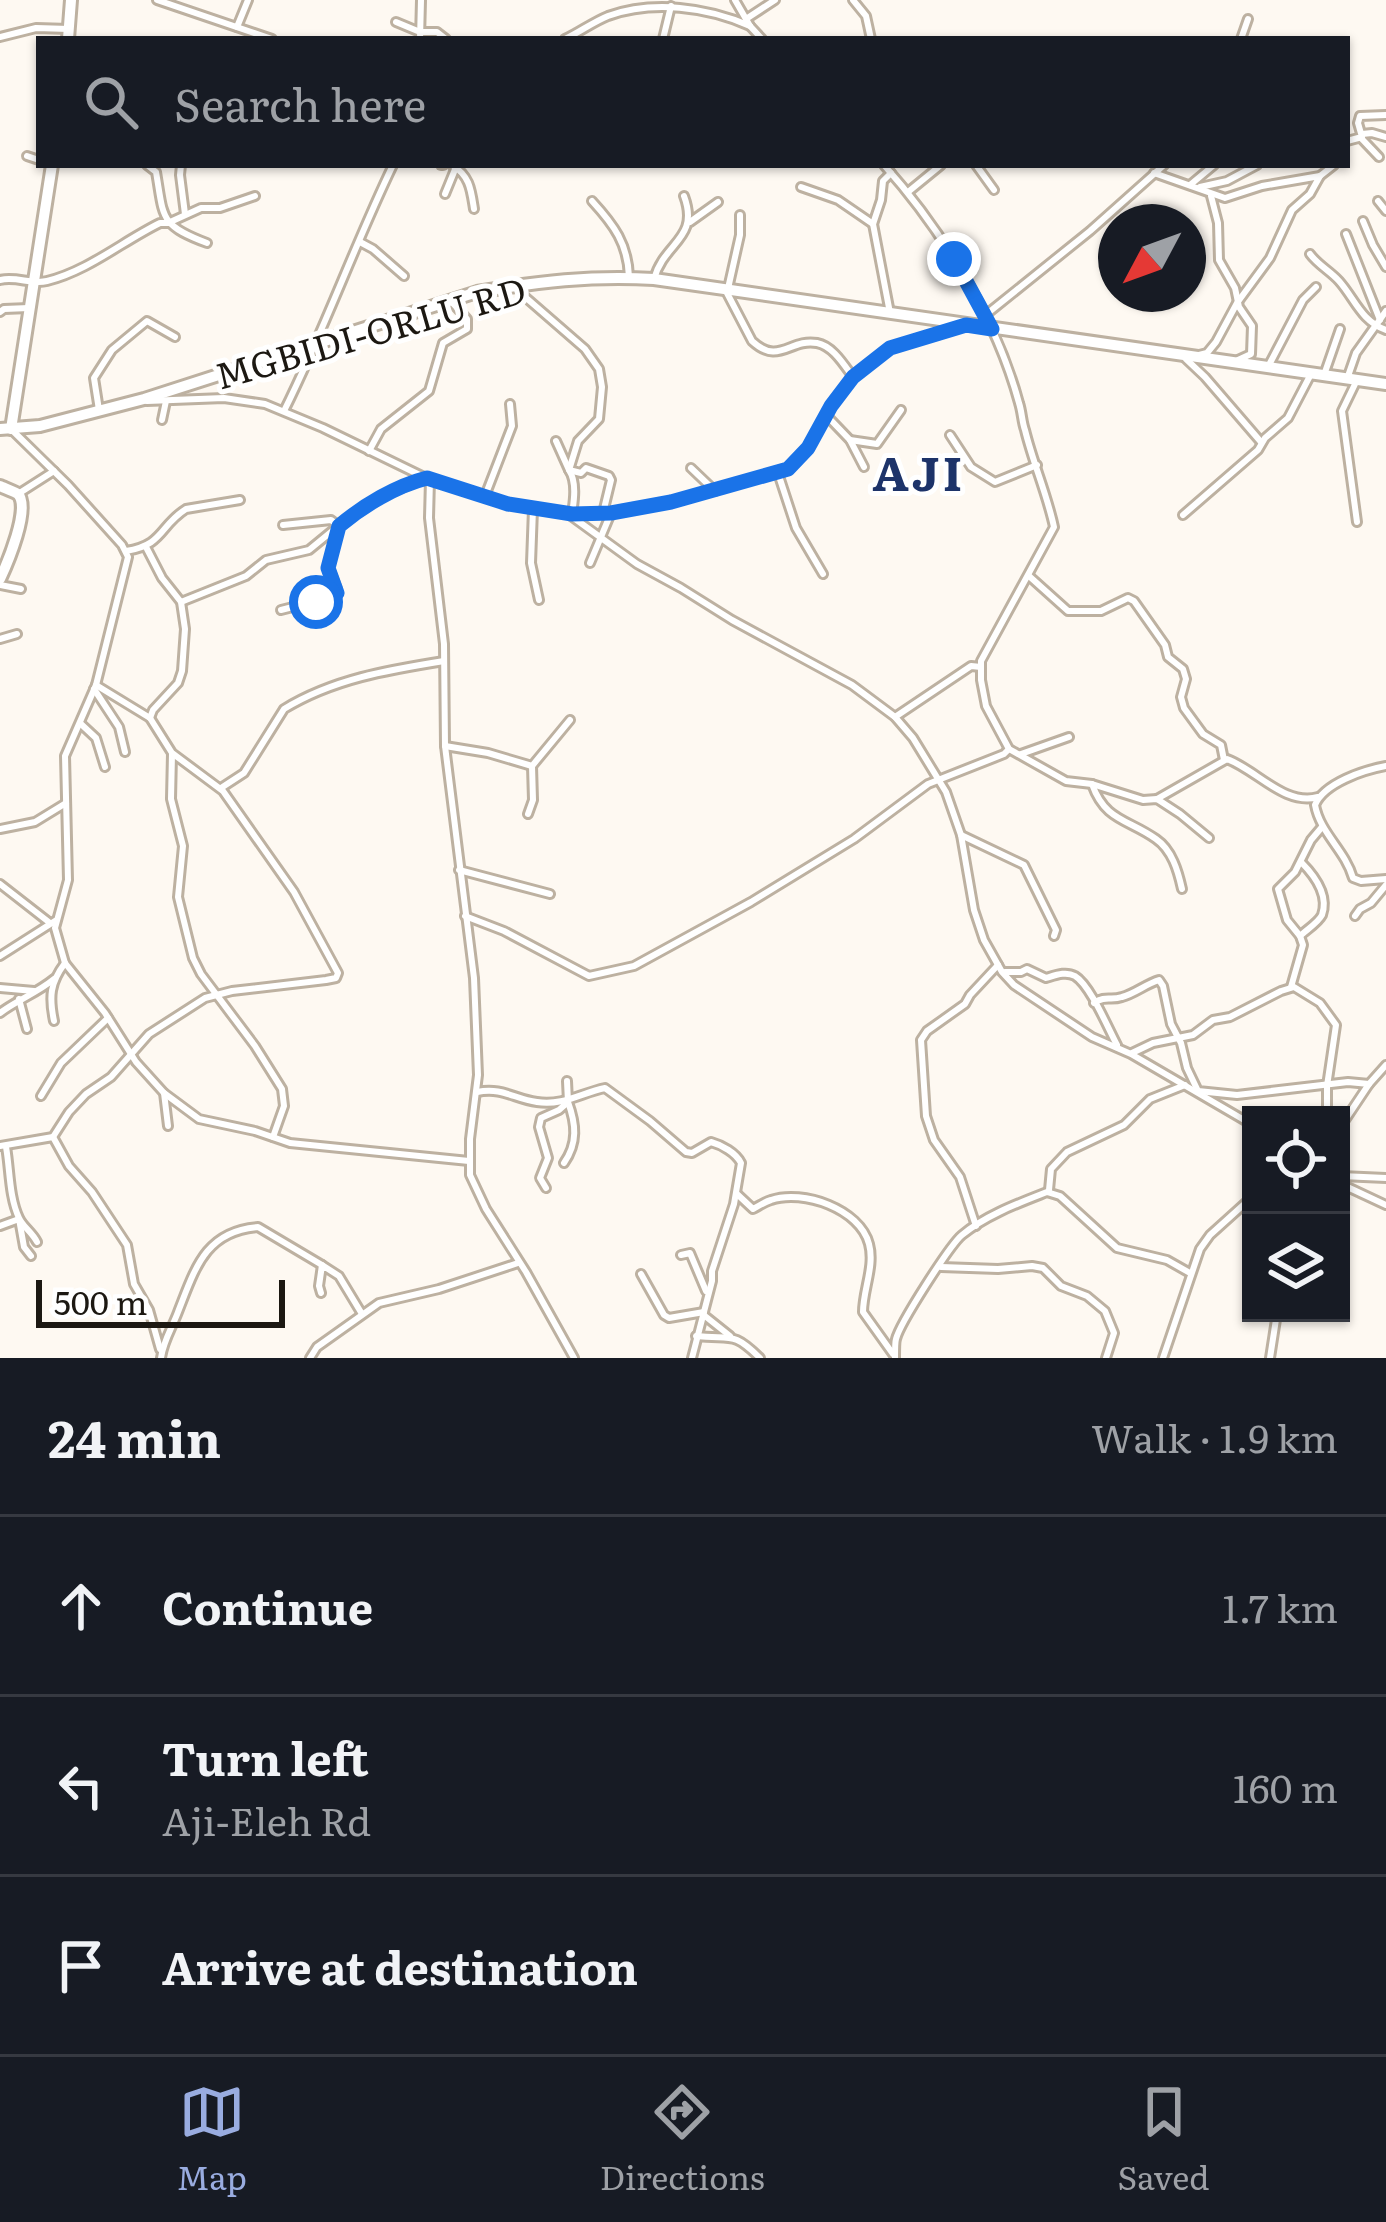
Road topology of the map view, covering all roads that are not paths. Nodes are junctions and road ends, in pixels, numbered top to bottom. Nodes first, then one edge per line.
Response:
1 (71, 0) edge
2 (157, 0) edge
3 (248, 0) edge
4 (421, 0) edge
5 (735, 0) edge
6 (775, 0) edge
7 (853, 0) edge
8 (671, 6) junction
9 (1248, 20) dead end
10 (396, 22) dead end
11 (748, 23) junction
12 (237, 27) junction
13 (68, 34) edge
14 (420, 35) edge
15 (274, 36) edge
16 (580, 36) edge
17 (664, 36) edge
18 (759, 36) edge
19 (870, 36) edge
20 (1242, 36) edge
21 (0, 38) edge
22 (1386, 115) edge
23 (1350, 119) edge
24 (1358, 119) junction
25 (1361, 136) junction
26 (1386, 137) edge
27 (1350, 140) edge
28 (28, 156) dead end
29 (1379, 157) dead end
30 (36, 159) edge
31 (52, 168) edge
32 (151, 168) edge
33 (181, 168) edge
34 (392, 168) edge
35 (453, 168) edge
36 (456, 168) edge
37 (887, 168) edge
38 (937, 168) edge
39 (978, 168) edge
40 (1160, 168) edge
41 (1210, 168) edge
42 (1252, 168) edge
43 (1330, 168) edge
44 (891, 173) junction
45 (1154, 173) junction
46 (1320, 176) junction
47 (1190, 185) junction
48 (801, 187) dead end
49 (1199, 188) junction
50 (994, 190) dead end
51 (908, 192) junction
52 (445, 194) dead end
53 (1210, 194) junction
54 (255, 196) dead end
55 (684, 196) dead end
56 (592, 201) dead end
57 (1378, 201) dead end
58 (718, 202) dead end
59 (474, 209) dead end
60 (1386, 211) edge
61 (185, 214) junction
62 (740, 215) dead end
63 (1364, 221) dead end
64 (690, 222) junction
65 (168, 223) junction
66 (874, 224) junction
67 (1346, 234) dead end
68 (360, 242) junction
69 (207, 243) dead end
70 (1310, 254) dead end
71 (1386, 267) edge
72 (404, 276) dead end
73 (629, 277) junction
74 (654, 279) junction
75 (0, 280) edge
76 (33, 283) junction
77 (518, 284) junction
78 (1316, 287) dead end
79 (727, 289) junction
80 (449, 300) junction
81 (1237, 303) junction
82 (29, 308) junction
83 (1386, 311) edge
84 (0, 312) edge
85 (890, 313) junction
86 (983, 316) junction
87 (1378, 323) junction
88 (966, 325) junction
89 (992, 329) junction
90 (1340, 329) dead end
91 (1386, 330) edge
92 (176, 338) dead end
93 (314, 344) junction
94 (1172, 353) junction
95 (1251, 354) junction
96 (1196, 356) junction
97 (1234, 362) junction
98 (1270, 363) junction
99 (1312, 374) junction
100 (853, 377) junction
101 (1352, 380) junction
102 (1386, 384) edge
103 (166, 401) junction
104 (134, 402) junction
105 (510, 404) dead end
106 (99, 410) junction
107 (901, 410) dead end
108 (284, 411) junction
109 (826, 415) junction
110 (162, 421) dead end
111 (5, 429) edge
112 (950, 435) dead end
113 (850, 440) junction
114 (556, 441) dead end
115 (1262, 443) junction
116 (369, 451) junction
117 (1037, 465) junction
118 (864, 466) dead end
119 (691, 468) dead end
120 (569, 470) junction
121 (54, 471) junction
122 (778, 473) junction
123 (428, 478) junction
124 (0, 487) edge
125 (715, 490) junction
126 (18, 494) junction
127 (485, 496) junction
128 (240, 500) dead end
129 (533, 509) junction
130 (607, 513) junction
131 (569, 514) junction
132 (1183, 515) dead end
133 (1358, 522) dead end
134 (283, 525) dead end
135 (339, 526) junction
136 (600, 538) junction
137 (146, 548) junction
138 (127, 551) junction
139 (590, 563) dead end
140 (823, 574) dead end
141 (1028, 576) junction
142 (0, 582) edge
143 (21, 589) dead end
144 (538, 600) dead end
145 (181, 602) junction
146 (281, 610) dead end
147 (17, 634) dead end
148 (0, 639) edge
149 (444, 661) junction
150 (981, 667) junction
151 (95, 687) junction
152 (895, 717) junction
153 (150, 718) junction
154 (570, 720) dead end
155 (81, 724) junction
156 (1069, 737) dead end
157 (445, 746) junction
158 (1009, 748) junction
159 (125, 752) dead end
160 (172, 753) junction
161 (1022, 754) junction
162 (1224, 760) junction
163 (532, 766) junction
164 (1386, 766) edge
165 (105, 767) dead end
166 (940, 780) junction
167 (1092, 784) junction
168 (221, 788) junction
169 (1318, 797) junction
170 (1156, 800) junction
171 (66, 803) junction
172 (528, 814) dead end
173 (1322, 827) junction
174 (0, 829) edge
175 (961, 835) junction
176 (1209, 838) dead end
177 (1301, 862) junction
178 (459, 870) junction
179 (1386, 882) edge
180 (0, 884) edge
181 (1182, 889) dead end
182 (550, 894) dead end
183 (465, 916) junction
184 (1354, 916) dead end
185 (52, 922) junction
186 (1054, 936) dead end
187 (1300, 936) junction
188 (0, 956) edge
189 (65, 963) junction
190 (1000, 969) junction
191 (54, 979) junction
192 (1291, 987) junction
193 (0, 988) edge
194 (38, 992) junction
195 (216, 994) junction
196 (19, 999) junction
197 (1094, 1004) junction
198 (0, 1013) edge
199 (108, 1018) junction
200 (54, 1021) dead end
201 (27, 1029) dead end
202 (1177, 1038) junction
203 (1147, 1046) junction
204 (1118, 1048) junction
205 (130, 1053) junction
206 (1131, 1054) junction
207 (1145, 1063) junction
208 (1386, 1065) edge
209 (567, 1081) dead end
210 (1369, 1084) junction
211 (1185, 1085) junction
212 (1327, 1086) junction
213 (1198, 1091) junction
214 (477, 1092) junction
215 (164, 1093) junction
216 (41, 1096) dead end
217 (568, 1102) junction
218 (1327, 1106) edge
219 (1350, 1112) edge
220 (1242, 1118) edge
221 (168, 1126) dead end
222 (53, 1137) junction
223 (273, 1137) junction
224 (3, 1146) edge
225 (469, 1161) junction
226 (564, 1163) dead end
227 (1386, 1178) edge
228 (1350, 1180) edge
229 (1350, 1185) edge
230 (546, 1188) dead end
231 (1049, 1192) junction
232 (736, 1193) junction
233 (1386, 1205) edge
234 (1242, 1206) edge
235 (19, 1219) junction
236 (0, 1226) edge
237 (976, 1226) junction
238 (37, 1242) dead end
239 (681, 1255) dead end
240 (31, 1256) dead end
241 (518, 1263) junction
242 (322, 1265) junction
243 (940, 1267) junction
244 (1190, 1273) junction
245 (641, 1274) dead end
246 (321, 1293) dead end
247 (706, 1294) junction
248 (706, 1313) junction
249 (362, 1314) junction
250 (1276, 1322) edge
251 (696, 1336) junction
252 (730, 1336) junction
253 (161, 1355) edge
254 (310, 1358) edge
255 (574, 1358) edge
256 (692, 1358) edge
257 (760, 1358) edge
258 (896, 1358) edge
259 (1106, 1358) edge
260 (1163, 1358) edge
261 (1270, 1358) edge

1 - 13 main road
2 - 12 street
3 - 12 street
4 - 14 street
5 - 11 street
6 - 11 street
7 - 19 street
8 - 11 street
8 - 16 street
8 - 17 street
9 - 20 street
10 - 14 street
11 - 18 street
12 - 15 street
13 - 21 street
22 - 24 street
23 - 24 street
24 - 25 street
25 - 26 street
25 - 27 street
25 - 29 street
28 - 30 street
31 - 76 main road
32 - 65 street
33 - 61 street
34 - 68 street
35 - 52 street
36 - 59 street
37 - 44 street
38 - 51 street
39 - 50 street
40 - 45 street
41 - 47 street
42 - 49 street
43 - 46 street
44 - 51 street
44 - 66 street
45 - 47 street
45 - 86 street
46 - 53 street
46 - 81 street
47 - 49 street
48 - 66 street
49 - 53 street
51 - 86 street
53 - 81 street
54 - 61 street
55 - 64 street
56 - 73 street
57 - 60 street
58 - 64 street
61 - 65 street
62 - 79 street
63 - 71 street
64 - 74 street
65 - 69 street
65 - 76 street
66 - 85 street
67 - 87 street
68 - 72 street
68 - 93 street
70 - 87 street
73 - 74 main road, MGBIDI-ORLU RD
73 - 77 main road, MGBIDI-ORLU RD
74 - 79 main road, MGBIDI-ORLU RD
75 - 76 street
76 - 82 main road
77 - 80 main road, MGBIDI-ORLU RD
77 - 120 street
78 - 98 street
79 - 85 main road, MGBIDI-ORLU RD
79 - 100 street
80 - 93 main road, MGBIDI-ORLU RD
80 - 116 street
81 - 95 street
81 - 96 street
82 - 84 street
82 - 111 main road
83 - 87 street
85 - 88 main road, MGBIDI-ORLU RD
86 - 89 street
87 - 91 street
87 - 101 street
88 - 89 main road, MGBIDI-ORLU RD
88 - 100 street
89 - 94 main road, MGBIDI-ORLU RD
89 - 117 street
90 - 99 street
92 - 106 street
93 - 104 main road, MGBIDI-ORLU RD
93 - 108 street
94 - 96 main road, MGBIDI-ORLU RD
94 - 115 street
95 - 97 street
95 - 98 street
96 - 97 main road, MGBIDI-ORLU RD
97 - 99 main road, MGBIDI-ORLU RD
98 - 99 street
99 - 101 main road, MGBIDI-ORLU RD
99 - 115 street
100 - 109 street
101 - 102 main road, MGBIDI-ORLU RD
101 - 133 street
103 - 104 street
103 - 108 street
103 - 110 street
104 - 106 main road, MGBIDI-ORLU RD
105 - 127 street
106 - 111 main road, MGBIDI-ORLU RD
107 - 113 street
108 - 116 street
109 - 113 street
109 - 122 street
111 - 121 street
112 - 117 street
113 - 118 street
114 - 120 street
115 - 132 street
116 - 123 street
117 - 141 street
119 - 125 street
120 - 130 street
120 - 131 street
121 - 126 street
121 - 138 street
122 - 125 street
122 - 140 street
123 - 127 street
123 - 135 street
123 - 149 street
124 - 126 main road
125 - 130 street
126 - 142 main road
127 - 129 street
128 - 137 street
129 - 131 street
129 - 144 street
130 - 131 street
130 - 136 street
131 - 136 street
134 - 135 street
135 - 145 street
135 - 146 street
136 - 139 street
136 - 152 street
137 - 138 street
137 - 145 street
138 - 151 street
141 - 150 street
141 - 162 street
142 - 143 street
145 - 153 street
147 - 148 street
149 - 157 street
149 - 168 street
150 - 152 street
150 - 158 street
151 - 153 street
151 - 155 street
151 - 159 street
152 - 166 street
153 - 160 street
154 - 163 street
155 - 165 street
155 - 171 street
156 - 161 street
157 - 163 street
157 - 178 street
158 - 161 street
158 - 166 street
160 - 168 street
160 - 195 street
161 - 167 street
162 - 169 street
162 - 170 street
163 - 172 street
164 - 169 street
166 - 175 street
166 - 183 street
167 - 170 street
167 - 181 street
168 - 195 street
169 - 173 street
170 - 176 street
171 - 174 street
171 - 185 street
173 - 177 street
173 - 179 street
175 - 186 street
175 - 190 street
177 - 187 street
177 - 187 street
178 - 182 street
178 - 183 street
179 - 184 street
180 - 185 street
183 - 214 street
185 - 188 street
185 - 189 street
187 - 192 street
189 - 191 street
189 - 199 street
190 - 197 street
190 - 204 street
190 - 237 street
191 - 194 street
191 - 200 street
192 - 202 street
192 - 212 street
193 - 194 street
194 - 196 street
195 - 205 street
195 - 223 street
196 - 198 street
196 - 201 street
197 - 202 street
197 - 204 street
199 - 205 street
199 - 216 street
202 - 203 street
202 - 213 street
203 - 206 street
203 - 207 street
204 - 206 street
205 - 215 street
205 - 222 street
206 - 207 street
207 - 211 street
208 - 210 street
209 - 217 street
210 - 212 street
210 - 219 street
211 - 213 street
211 - 231 street
212 - 213 street
212 - 218 street
213 - 220 street
214 - 217 street
214 - 225 street
215 - 221 street
215 - 223 street
217 - 226 street
217 - 230 street
217 - 232 street
222 - 224 street
222 - 253 street
223 - 225 street
224 - 235 street
225 - 241 street
227 - 228 street
229 - 233 street
231 - 237 street
231 - 244 street
232 - 247 street
232 - 258 street
234 - 244 street
235 - 236 street
235 - 238 street
235 - 240 street
237 - 243 street
239 - 247 street
241 - 249 street
241 - 255 street
242 - 246 street
242 - 249 street
242 - 253 street
243 - 258 street
243 - 259 street
244 - 260 street
245 - 248 street
247 - 248 street
248 - 251 street
248 - 252 street
249 - 254 street
250 - 261 street
251 - 252 street
251 - 256 street
252 - 257 street

